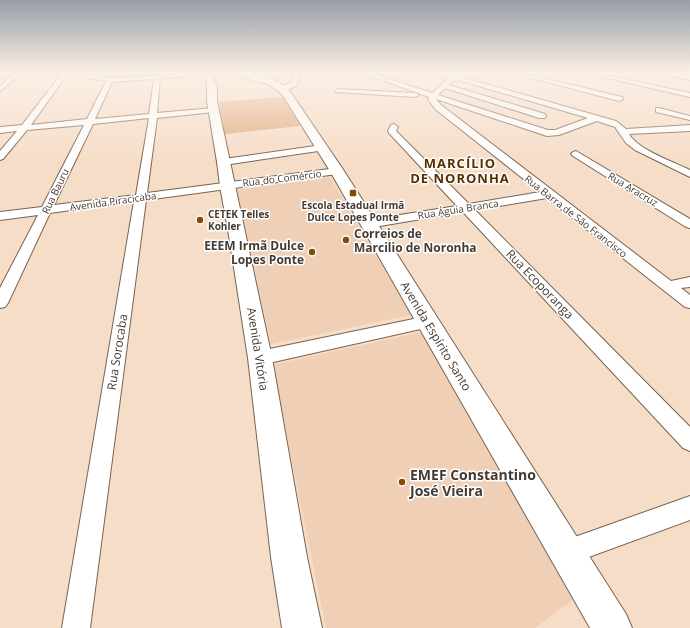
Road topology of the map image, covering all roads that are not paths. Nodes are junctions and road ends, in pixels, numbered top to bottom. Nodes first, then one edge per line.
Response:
1 (43, 102) edge
2 (99, 102) edge
3 (154, 102) edge
4 (213, 102) edge
5 (293, 102) edge
6 (434, 102) edge
7 (456, 102) edge
8 (497, 102) edge
9 (546, 102) edge
10 (214, 110) junction
11 (659, 110) dead end
12 (153, 116) junction
13 (542, 116) dead end
14 (597, 118) junction
15 (690, 118) edge
16 (89, 122) junction
17 (394, 126) dead end
18 (24, 128) junction
19 (690, 128) edge
20 (672, 129) junction
21 (0, 130) edge
22 (624, 132) junction
23 (690, 135) edge
24 (322, 148) junction
25 (576, 154) dead end
26 (0, 157) edge
27 (336, 171) junction
28 (226, 174) junction
29 (690, 174) edge
30 (549, 194) junction
31 (141, 197) junction
32 (468, 208) junction
33 (46, 210) junction
34 (0, 216) edge
35 (368, 224) junction
36 (690, 224) edge
37 (690, 282) edge
38 (668, 286) junction
39 (0, 303) edge
40 (690, 303) edge
41 (428, 322) junction
42 (260, 358) junction
43 (690, 441) edge
44 (690, 508) edge
45 (567, 552) junction
46 (609, 627) edge
47 (76, 628) edge
48 (302, 628) edge

1 - 18 street
2 - 16 street, Rua Bauru
3 - 12 street, Rua Sorocaba
4 - 10 street, Avenida Vitória
5 - 24 street, Avenida Espírito Santo
6 - 30 street, Rua Barra de São Francisco
7 - 14 street
8 - 13 street
9 - 14 street
10 - 12 street
10 - 28 street, Avenida Vitória
11 - 15 street
12 - 16 street
12 - 31 street, Rua Sorocaba
14 - 22 street
16 - 18 street
16 - 33 street, Rua Bauru
17 - 32 street, Rua Ecoporanga
18 - 21 street
18 - 26 street
19 - 20 street
20 - 22 street
20 - 23 street
22 - 29 street
24 - 27 street, Avenida Espírito Santo
24 - 28 street
25 - 36 street, Rua Aracruz
27 - 28 street, Rua do Comércio
27 - 35 street, Avenida Espírito Santo
28 - 31 street, Avenida Piracicaba
28 - 42 street, Avenida Vitória
30 - 32 street, Rua Águia Branca
30 - 38 street, Rua Barra de São Francisco
31 - 33 street, Avenida Piracicaba
31 - 47 street, Rua Sorocaba
32 - 35 street, Rua Águia Branca
32 - 43 street, Rua Ecoporanga
33 - 34 street, Avenida Piracicaba
33 - 39 street, Rua Bauru
35 - 41 street, Avenida Espírito Santo
37 - 38 street
38 - 40 street, Rua Barra de São Francisco
41 - 42 street
41 - 45 street, Avenida Espírito Santo
42 - 48 street, Avenida Vitória
44 - 45 street
45 - 46 street, Avenida Espírito Santo

